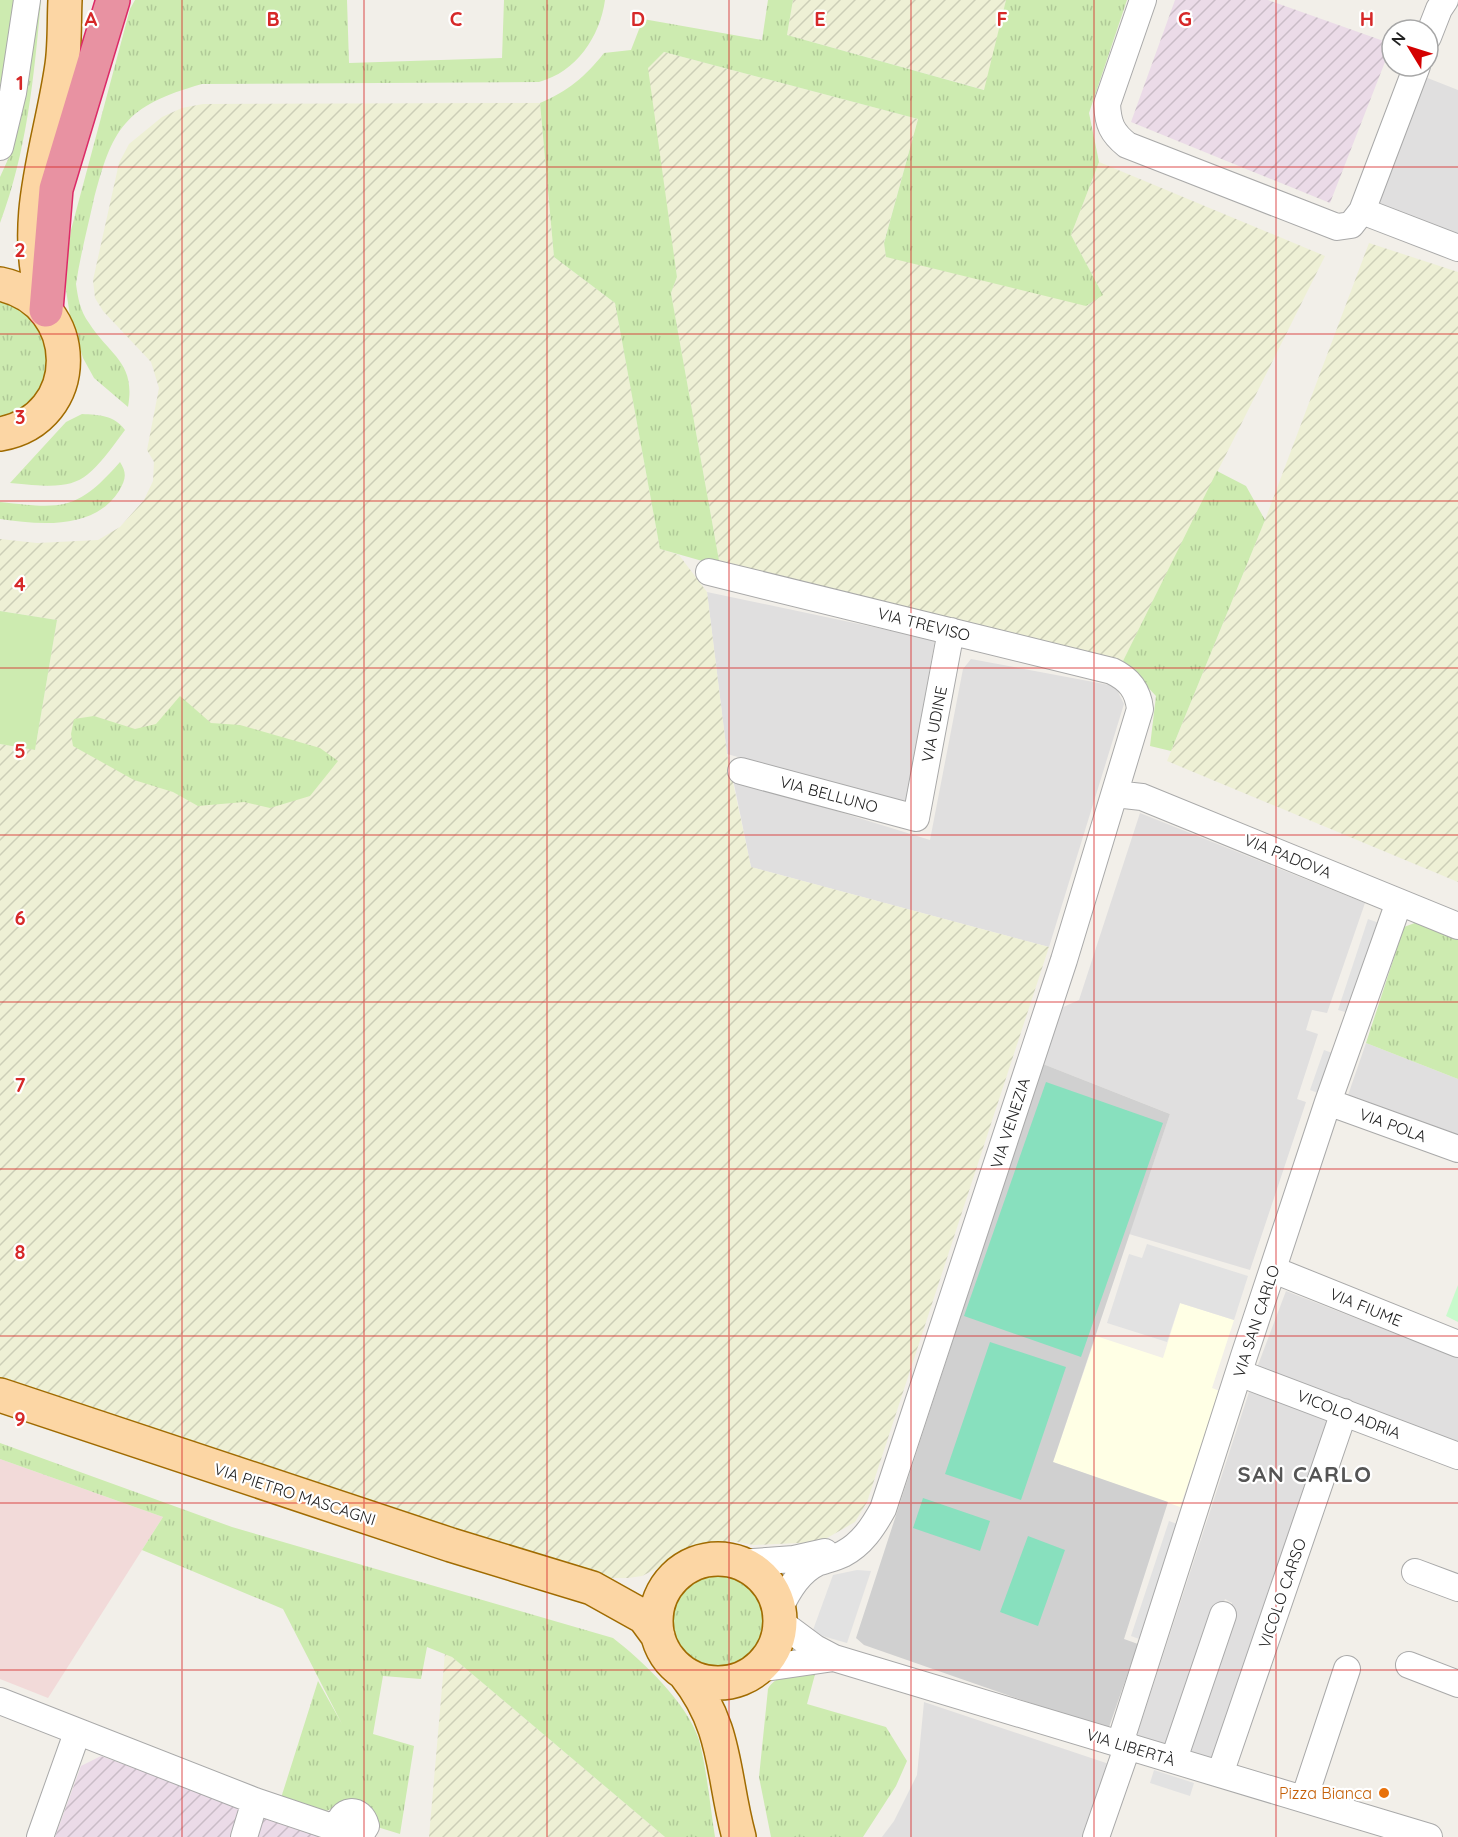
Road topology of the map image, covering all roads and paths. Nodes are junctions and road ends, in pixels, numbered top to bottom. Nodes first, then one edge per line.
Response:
1 (27, 0) edge
2 (65, 0) edge
3 (113, 0) edge
4 (1143, 0) edge
5 (1445, 0) edge
6 (1435, 18) edge
7 (1412, 78) edge
8 (0, 147) edge
9 (1362, 211) junction
10 (33, 218) junction
11 (1458, 248) edge
12 (0, 273) edge
13 (0, 284) edge
14 (46, 310) junction
15 (6, 439) edge
16 (710, 572) dead end
17 (951, 631) junction
18 (1133, 687) joint
19 (741, 771) dead end
20 (1115, 794) junction
21 (916, 818) joint
22 (1398, 902) junction
23 (1458, 926) edge
24 (1328, 1102) junction
25 (1458, 1149) edge
26 (1274, 1270) junction
27 (1458, 1344) edge
28 (1239, 1373) junction
29 (0, 1395) edge
30 (1344, 1412) junction
31 (1458, 1456) edge
32 (852, 1547) junction
33 (739, 1563) junction
34 (1415, 1572) dead end
35 (679, 1573) junction
36 (592, 1588) junction
37 (1458, 1588) edge
38 (1223, 1615) dead end
39 (780, 1616) junction
40 (658, 1636) junction
41 (834, 1658) junction
42 (1409, 1665) dead end
43 (1347, 1669) dead end
44 (685, 1674) junction
45 (748, 1674) junction
46 (1458, 1684) edge
47 (0, 1701) edge
48 (77, 1733) junction
49 (1124, 1744) junction
50 (722, 1746) junction
51 (1174, 1759) junction
52 (1220, 1774) junction
53 (1304, 1799) junction
54 (255, 1801) junction
55 (355, 1835) edge
56 (40, 1837) edge
57 (244, 1837) edge
58 (739, 1837) edge
59 (1096, 1837) edge
60 (1429, 1837) edge

1 - 8 street
2 - 10 main road
3 - 14 highway
4 - 9 street
5 - 6 street
7 - 9 street
9 - 11 street
10 - 12 main road
10 - 14 main road
13 - 14 main road
14 - 15 main road
16 - 17 street, VIA TREVISO
17 - 18 street, VIA TREVISO
17 - 21 street, VIA UDINE
18 - 20 street, VIA VENEZIA
19 - 21 street, VIA BELLUNO
20 - 22 street, VIA PADOVA
20 - 32 street, VIA VENEZIA
22 - 23 street, VIA PADOVA
22 - 24 street, VIA SAN CARLO
24 - 25 street, VIA POLA
24 - 26 street, VIA SAN CARLO
26 - 27 street, VIA FIUME
26 - 28 street, VIA SAN CARLO
28 - 30 street, VICOLO ADRIA
28 - 49 street, VIA SAN CARLO
29 - 36 main road, VIA PIETRO MASCAGNI
30 - 31 street, VICOLO ADRIA
30 - 52 street, VICOLO CARSO
32 - 33 street
32 - 39 street, VIA VENEZIA
33 - 35 main road
33 - 39 main road
34 - 37 street
35 - 36 main road, VIA PIETRO MASCAGNI
35 - 40 main road
36 - 40 main road, VIA PIETRO MASCAGNI
38 - 51 street
39 - 41 street, VIA LIBERTÀ
39 - 45 main road
40 - 44 main road
41 - 45 street, VIA LIBERTÀ
41 - 49 street, VIA LIBERTÀ
42 - 46 street
43 - 53 street
44 - 45 main road
44 - 50 main road
45 - 50 main road
47 - 48 street
48 - 54 street
48 - 56 street
49 - 51 street, VIA LIBERTÀ
49 - 59 street, VIA SAN CARLO
50 - 58 main road
51 - 52 street, VIA LIBERTÀ
52 - 53 street, VIA LIBERTÀ
53 - 60 street, VIA LIBERTÀ
54 - 55 street
54 - 57 street

